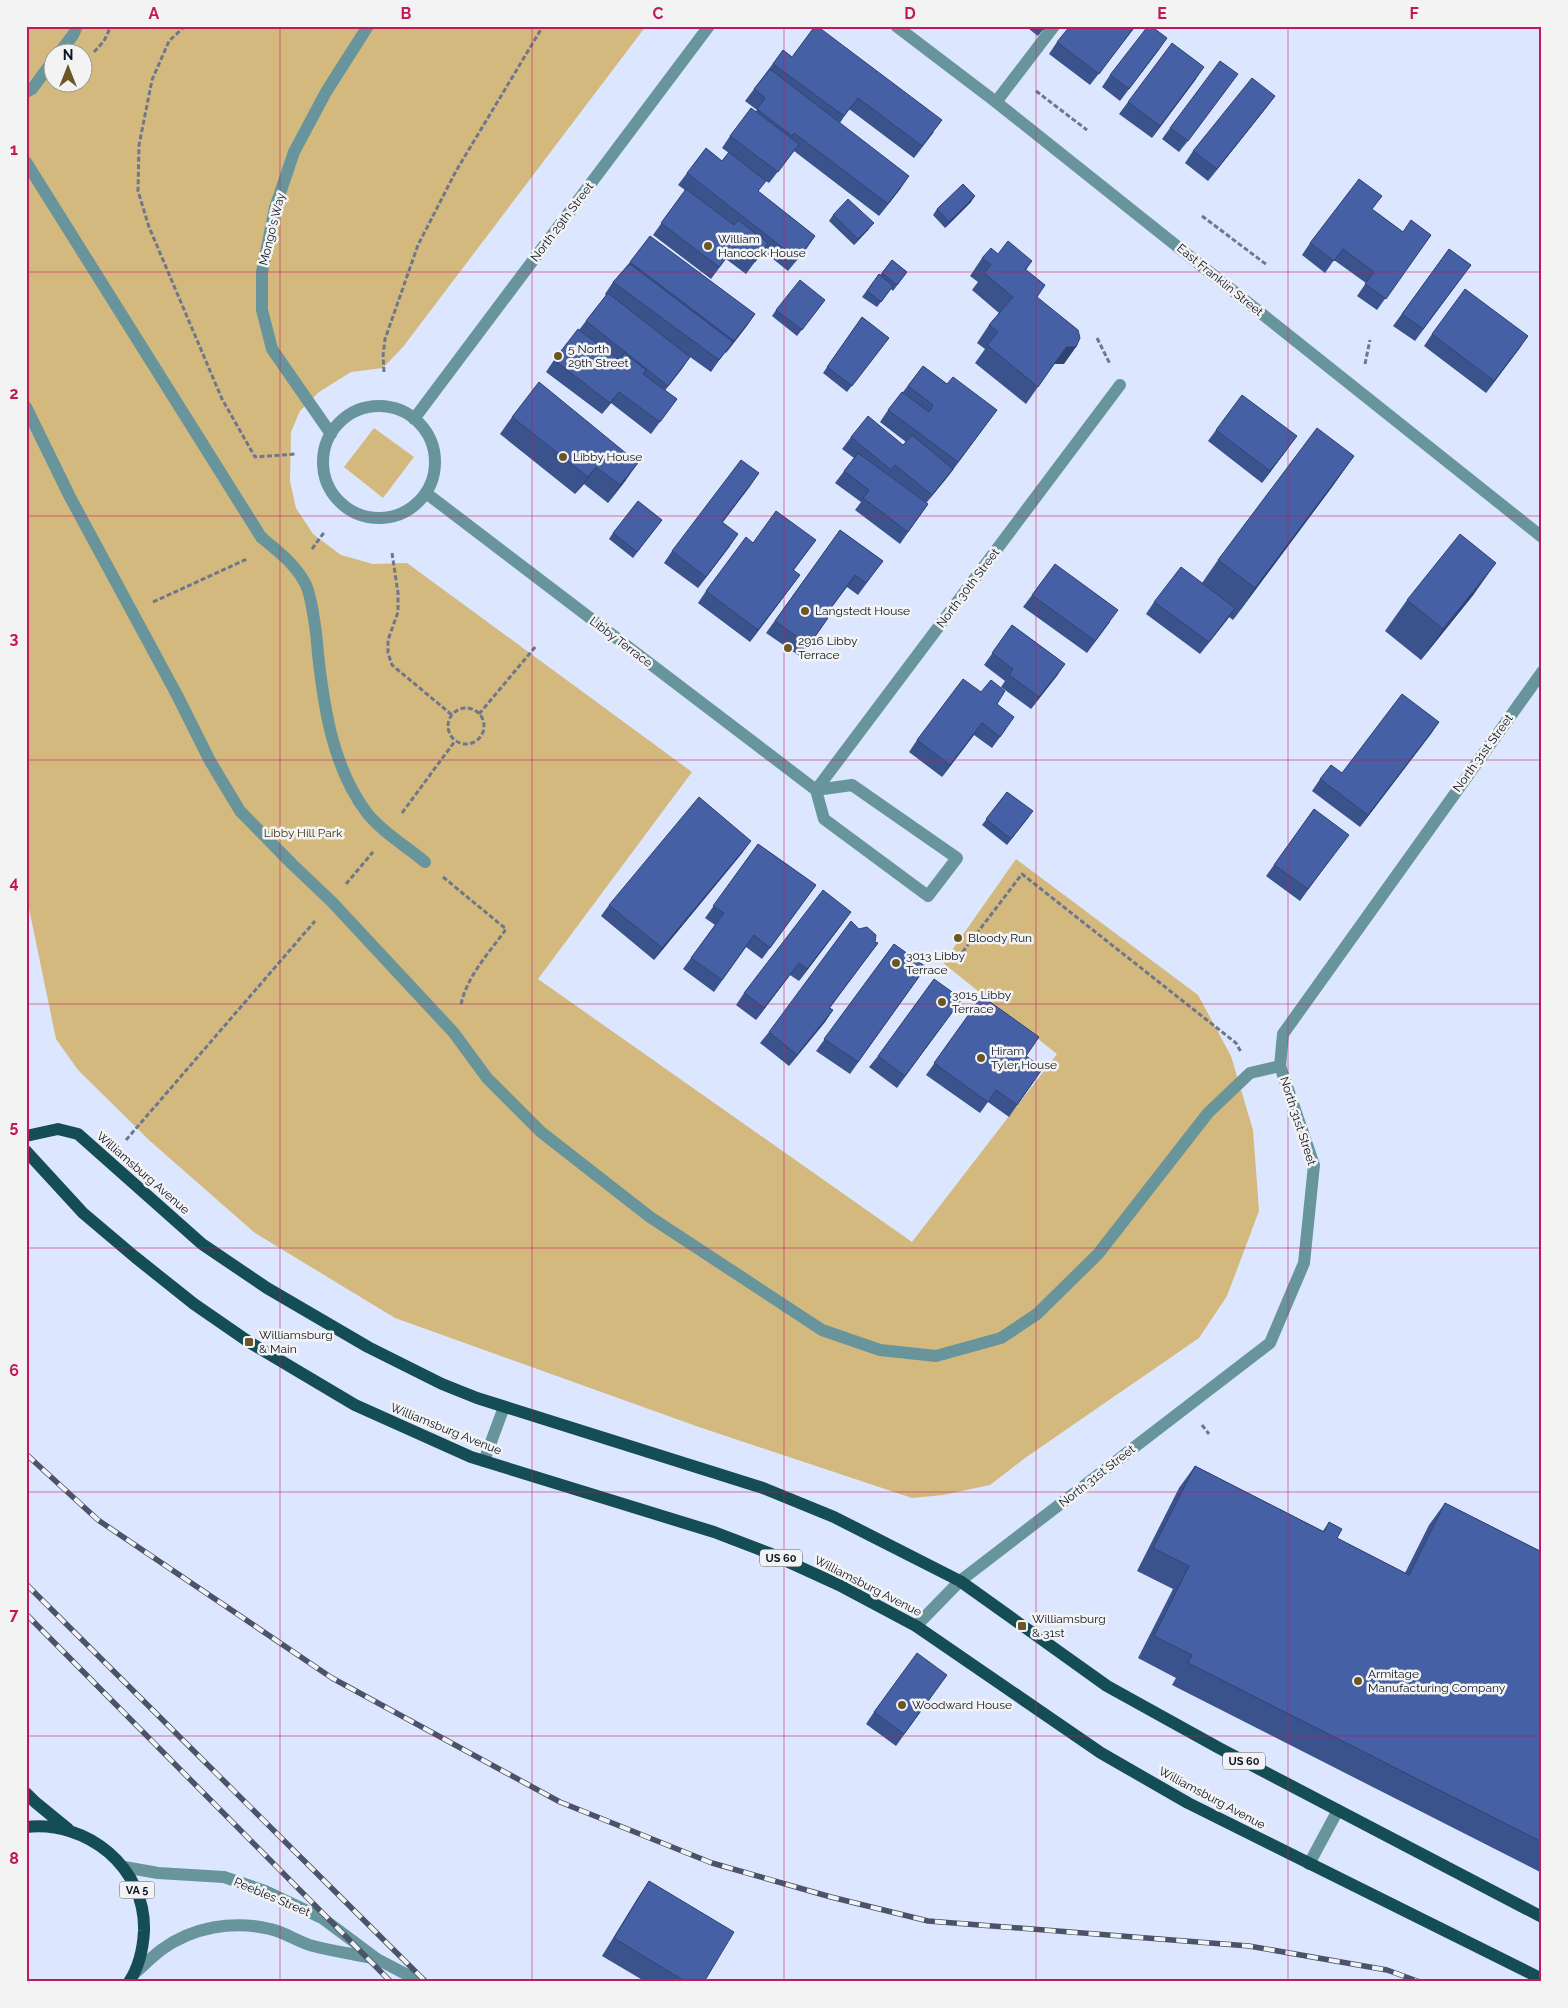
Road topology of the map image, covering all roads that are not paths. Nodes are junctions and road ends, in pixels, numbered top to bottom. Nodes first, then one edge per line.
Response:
1 (77, 26) edge
2 (368, 26) edge
3 (709, 26) edge
4 (896, 26) edge
5 (1054, 26) edge
6 (68, 42) edge
7 (42, 76) edge
8 (26, 92) edge
9 (996, 102) junction
10 (26, 162) edge
11 (1120, 385) dead end
12 (26, 407) edge
13 (414, 419) junction
14 (331, 434) junction
15 (426, 493) junction
16 (1542, 536) edge
17 (1542, 672) edge
18 (816, 790) junction
19 (425, 862) road end
20 (1280, 1066) junction
21 (26, 1136) edge
22 (26, 1150) edge
23 (504, 1407) junction
24 (484, 1461) junction
25 (960, 1581) junction
26 (916, 1626) junction
27 (26, 1792) edge
28 (1338, 1810) junction
29 (26, 1827) edge
30 (68, 1829) junction
31 (1308, 1864) junction
32 (124, 1867) junction
33 (1542, 1917) edge
34 (378, 1959) junction
35 (132, 1977) edge
36 (1542, 1979) edge
37 (421, 1982) edge

1 - 6 street
2 - 14 street, Mongo's Way
3 - 13 street, North 29th Street
4 - 9 street, East Franklin Street
5 - 9 street
7 - 8 street
9 - 16 street, East Franklin Street
10 - 19 street
11 - 18 street, North 30th Street
12 - 20 street
13 - 14 street
13 - 15 street
14 - 15 street
15 - 18 street, Libby Terrace
17 - 20 street, North 31st Street
18 - 18 street
20 - 25 street, North 31st Street
21 - 23 main road, Williamsburg Avenue / US 60
22 - 24 main road, Williamsburg Avenue / US 60
23 - 24 street
23 - 25 main road, Williamsburg Avenue / US 60
24 - 26 main road, Williamsburg Avenue / US 60
25 - 26 street, North 31st Street
25 - 28 main road, Williamsburg Avenue / US 60
26 - 31 main road, Williamsburg Avenue / US 60
27 - 30 main road, VA 5
28 - 31 street
28 - 33 main road, Williamsburg Avenue / US 60
29 - 30 main road
30 - 32 main road, VA 5
31 - 36 main road, Williamsburg Avenue / US 60
32 - 34 street, Peebles Street
32 - 35 main road, VA 5
34 - 35 street, Peebles Street
34 - 37 street, Peebles Street

